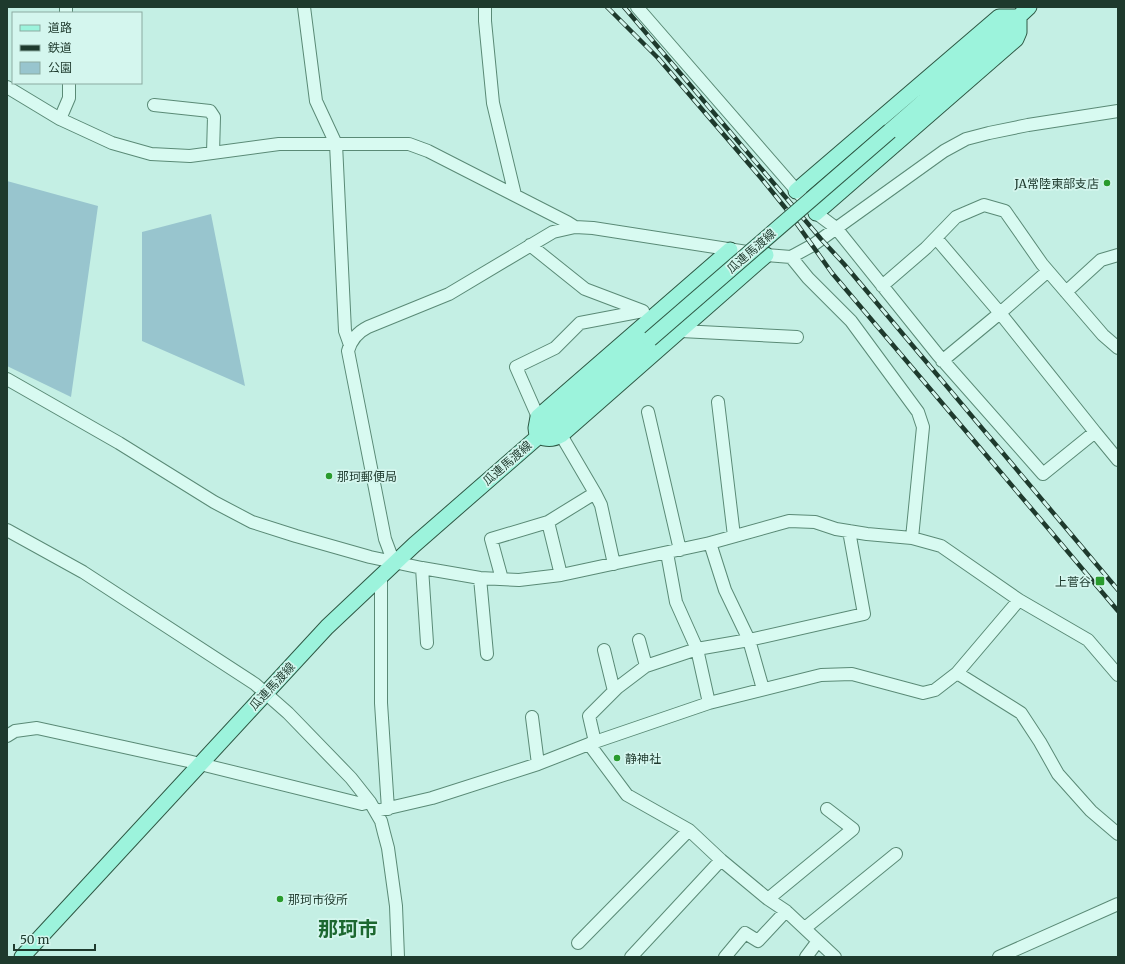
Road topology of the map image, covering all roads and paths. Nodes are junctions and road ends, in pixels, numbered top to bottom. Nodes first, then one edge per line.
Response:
1 (304, 7) edge
2 (485, 7) edge
3 (637, 7) edge
4 (1024, 12) edge
5 (68, 84) edge
6 (7, 86) edge
7 (154, 105) dead end
8 (1118, 111) edge
9 (60, 119) junction
10 (336, 144) junction
11 (213, 153) junction
12 (796, 191) junction
13 (515, 195) junction
14 (816, 213) junction
15 (575, 227) junction
16 (836, 228) junction
17 (936, 238) junction
18 (530, 245) junction
19 (730, 250) junction
20 (766, 255) junction
21 (1118, 255) edge
22 (791, 256) junction
23 (1048, 271) junction
24 (882, 286) junction
25 (1066, 292) junction
26 (643, 311) junction
27 (658, 312) junction
28 (1000, 313) junction
29 (681, 331) junction
30 (797, 337) dead end
31 (350, 346) junction
32 (1118, 348) edge
33 (942, 361) junction
34 (7, 379) edge
35 (718, 402) dead end
36 (648, 412) dead end
37 (538, 417) junction
38 (1095, 432) junction
39 (561, 435) junction
40 (537, 436) junction
41 (1118, 460) edge
42 (595, 493) junction
43 (548, 522) junction
44 (7, 530) edge
45 (849, 531) junction
46 (734, 536) junction
47 (912, 538) junction
48 (710, 543) junction
49 (680, 550) junction
50 (667, 553) junction
51 (394, 563) junction
52 (614, 564) junction
53 (422, 568) junction
54 (381, 575) junction
55 (560, 575) junction
56 (480, 578) junction
57 (502, 579) junction
58 (1019, 600) junction
59 (639, 640) dead end
60 (749, 640) junction
61 (427, 643) dead end
62 (697, 649) junction
63 (604, 650) dead end
64 (487, 654) dead end
65 (646, 666) junction
66 (957, 673) junction
67 (1118, 675) edge
68 (763, 689) junction
69 (614, 691) junction
70 (265, 693) junction
71 (709, 703) junction
72 (532, 717) dead end
73 (7, 736) edge
74 (592, 743) junction
75 (538, 764) junction
76 (200, 765) junction
77 (373, 807) junction
78 (388, 809) junction
79 (827, 809) dead end
80 (689, 830) junction
81 (1118, 834) edge
82 (896, 854) dead end
83 (721, 860) junction
84 (768, 899) junction
85 (1117, 907) edge
86 (786, 911) junction
87 (805, 928) junction
88 (818, 941) junction
89 (578, 942) dead end
90 (1023, 952) edge
91 (22, 957) edge
92 (398, 957) edge
93 (631, 957) edge
94 (725, 957) edge
95 (806, 957) edge
96 (835, 957) edge
97 (1000, 957) edge

1 - 10 street
2 - 13 street
3 - 12 street
4 - 12 main road
4 - 14 main road
4 - 40 main road, 瓜連馬渡線, bridge
5 - 9 street
6 - 9 street
7 - 11 street
8 - 16 street
9 - 11 street
10 - 11 street
10 - 13 street
10 - 31 street
12 - 14 street
13 - 15 street
14 - 16 street
15 - 18 street
15 - 19 street
16 - 22 street
16 - 24 street
17 - 23 street
17 - 24 street
17 - 28 street
18 - 26 street
18 - 31 street
19 - 20 street
19 - 27 main road
20 - 22 street
20 - 29 main road
21 - 25 street
22 - 47 street
23 - 25 street
23 - 28 street
24 - 33 street
25 - 32 street
26 - 27 street
26 - 37 street
27 - 37 main road
28 - 33 street
28 - 38 street
29 - 30 street
29 - 39 main road
31 - 51 street
33 - 38 street
34 - 51 street
35 - 46 street
36 - 49 street
37 - 40 main road
38 - 41 street
39 - 40 main road
39 - 42 street
40 - 51 main road, 瓜連馬渡線
42 - 43 street
42 - 52 street
43 - 55 street
43 - 57 street
44 - 70 street
45 - 46 street
45 - 47 street
45 - 60 street
46 - 48 street
47 - 58 street
48 - 49 street
48 - 60 street
49 - 50 street
50 - 52 street
50 - 62 street
51 - 53 street
51 - 54 main road, 瓜連馬渡線
52 - 55 street
53 - 56 street
53 - 61 street
54 - 70 main road, 瓜連馬渡線
54 - 78 street
55 - 57 street
56 - 57 street
56 - 64 street
58 - 66 street
58 - 67 street
59 - 65 street
60 - 62 street
60 - 68 street
62 - 65 street
62 - 71 street
63 - 69 street
65 - 69 street
66 - 68 street
66 - 81 street
68 - 71 street
69 - 74 street
70 - 76 main road, 瓜連馬渡線
70 - 77 street
71 - 74 street
72 - 75 street
73 - 76 street
74 - 75 street
74 - 80 street
75 - 78 street
76 - 77 street
76 - 91 main road, 瓜連馬渡線
77 - 78 street
77 - 92 street
79 - 84 street
80 - 83 street
80 - 89 street
82 - 87 street
83 - 84 street
83 - 93 street
84 - 86 street
85 - 90 street
86 - 87 street
86 - 94 street
87 - 88 street
88 - 95 street
88 - 96 street
90 - 97 street

